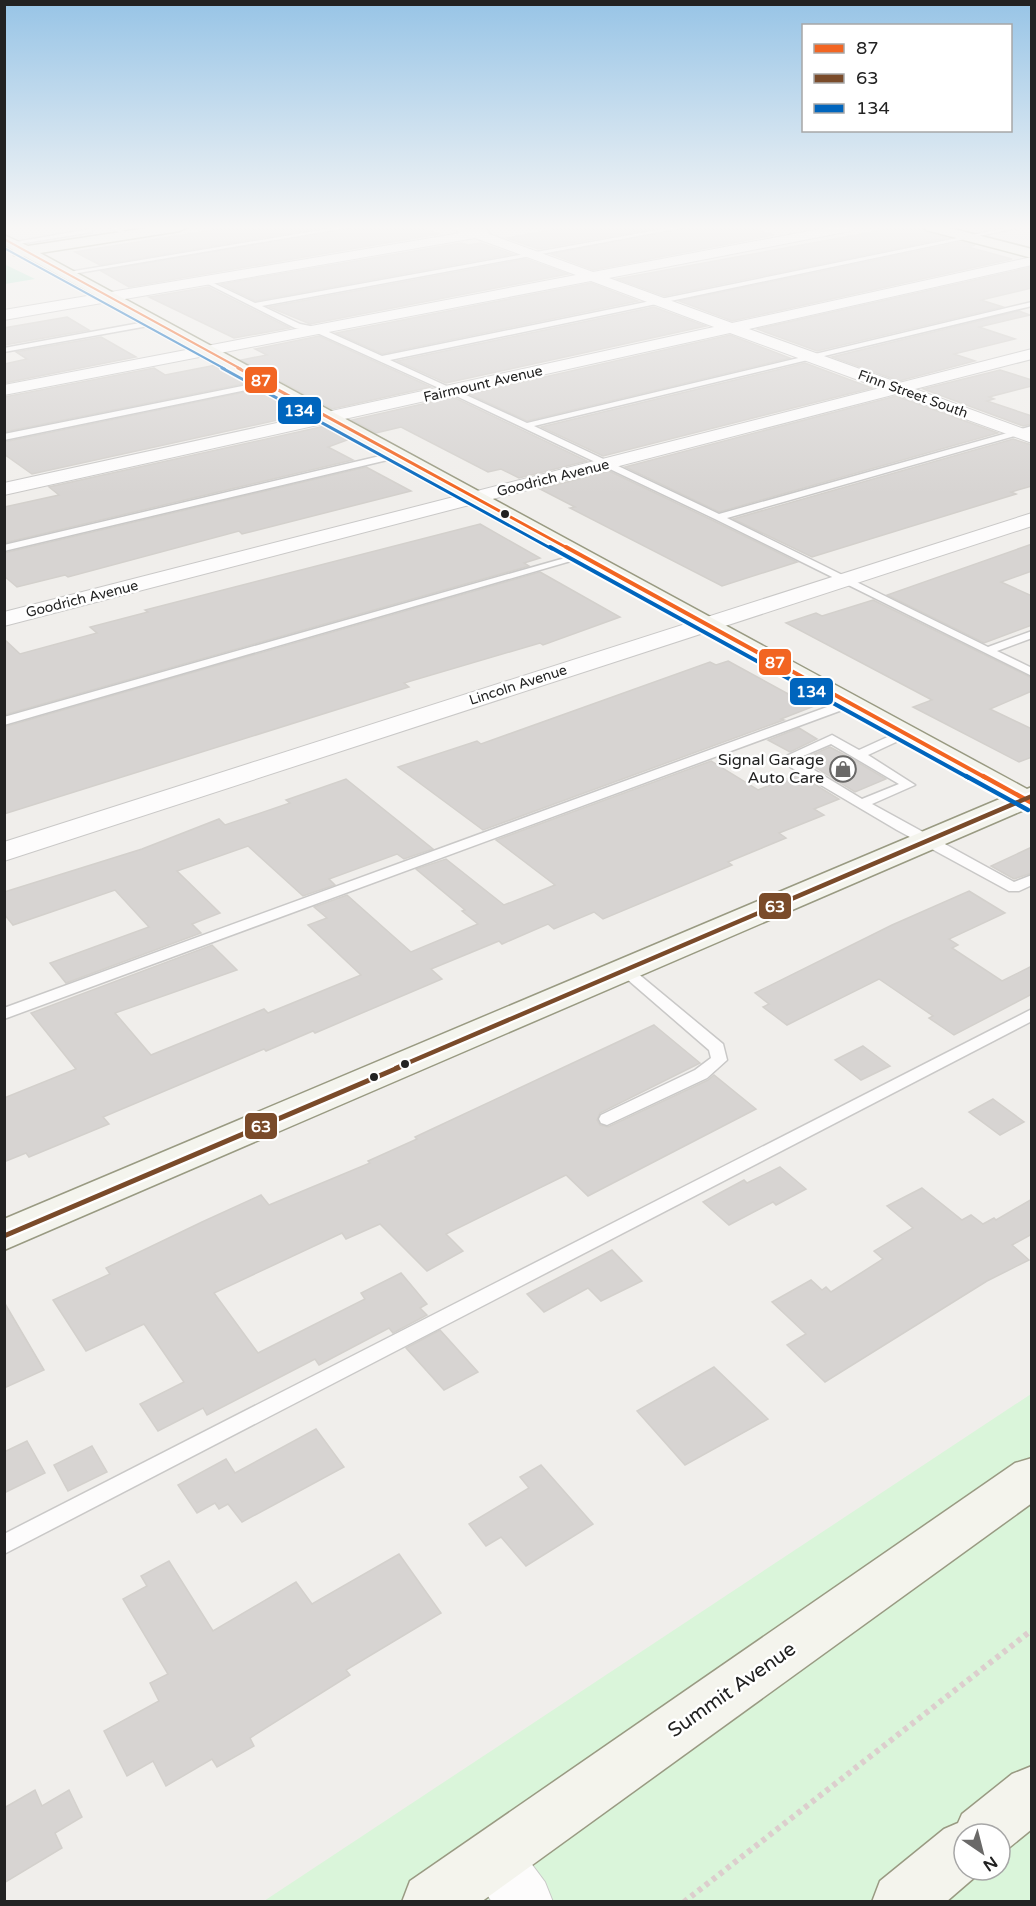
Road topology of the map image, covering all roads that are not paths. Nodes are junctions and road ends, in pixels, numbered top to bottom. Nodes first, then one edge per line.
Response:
1 (144, 316) edge
2 (276, 316) edge
3 (389, 316) edge
4 (591, 316) edge
5 (699, 316) edge
6 (787, 316) edge
7 (980, 316) edge
8 (156, 322) junction
9 (733, 328) junction
10 (317, 330) junction
11 (4, 350) edge
12 (208, 351) junction
13 (1032, 354) edge
14 (807, 356) junction
15 (381, 359) junction
16 (267, 383) junction
17 (898, 389) junction
18 (4, 390) edge
19 (453, 391) junction
20 (330, 418) junction
21 (524, 426) junction
22 (1027, 433) edge
23 (4, 437) edge
24 (397, 455) junction
25 (605, 464) junction
26 (4, 489) edge
27 (476, 498) junction
28 (718, 517) junction
29 (1032, 519) edge
30 (4, 548) edge
31 (583, 556) junction
32 (845, 579) junction
33 (4, 620) edge
34 (707, 624) junction
35 (1032, 634) edge
36 (987, 651) junction
37 (1032, 673) edge
38 (849, 703) junction
39 (4, 721) edge
40 (905, 734) junction
41 (859, 755) junction
42 (1029, 799) edge
43 (861, 804) junction
44 (925, 842) junction
45 (4, 852) edge
46 (1032, 879) edge
47 (625, 970) junction
48 (4, 1014) edge
49 (1032, 1014) edge
50 (607, 1119) dead end
51 (4, 1236) edge
52 (1032, 1477) edge
53 (4, 1545) edge
54 (1032, 1793) edge
55 (997, 1822) edge
56 (494, 1858) junction
57 (952, 1859) edge
58 (431, 1902) edge
59 (525, 1902) edge
60 (901, 1902) edge

1 - 8 street
2 - 10 lane
3 - 10 street
4 - 15 lane
5 - 9 street, Finn Street South
6 - 9 street, Fairmount Avenue
7 - 14 lane
8 - 11 lane
8 - 12 street
9 - 14 street, Finn Street South
9 - 19 street, Fairmount Avenue
10 - 12 street
10 - 15 lane
12 - 16 street
12 - 18 street
13 - 17 street, Goodrich Avenue
14 - 17 street, Finn Street South
14 - 21 lane
15 - 19 lane
16 - 20 street
16 - 23 lane
17 - 22 street, Finn Street South
17 - 25 street, Goodrich Avenue
19 - 20 street, Fairmount Avenue
19 - 21 lane
20 - 24 street
20 - 26 street, Fairmount Avenue
21 - 25 lane
22 - 28 lane
24 - 27 street
24 - 30 lane
25 - 27 street, Goodrich Avenue
25 - 28 lane
27 - 31 street
27 - 33 street, Goodrich Avenue
28 - 32 lane
29 - 32 street, Lincoln Avenue
31 - 34 street
31 - 39 lane
32 - 34 street, Lincoln Avenue
32 - 36 lane
34 - 38 street
34 - 45 street, Lincoln Avenue
35 - 36 lane
36 - 37 lane
38 - 40 street
38 - 48 lane
40 - 41 lane
40 - 42 street
41 - 43 lane
41 - 43 lane
42 - 44 street
43 - 44 lane
44 - 46 lane
44 - 47 street
47 - 50 lane
47 - 51 street
49 - 53 lane
52 - 56 street, Summit Avenue
54 - 55 street
56 - 58 street, Summit Avenue
56 - 59 street
57 - 60 street

